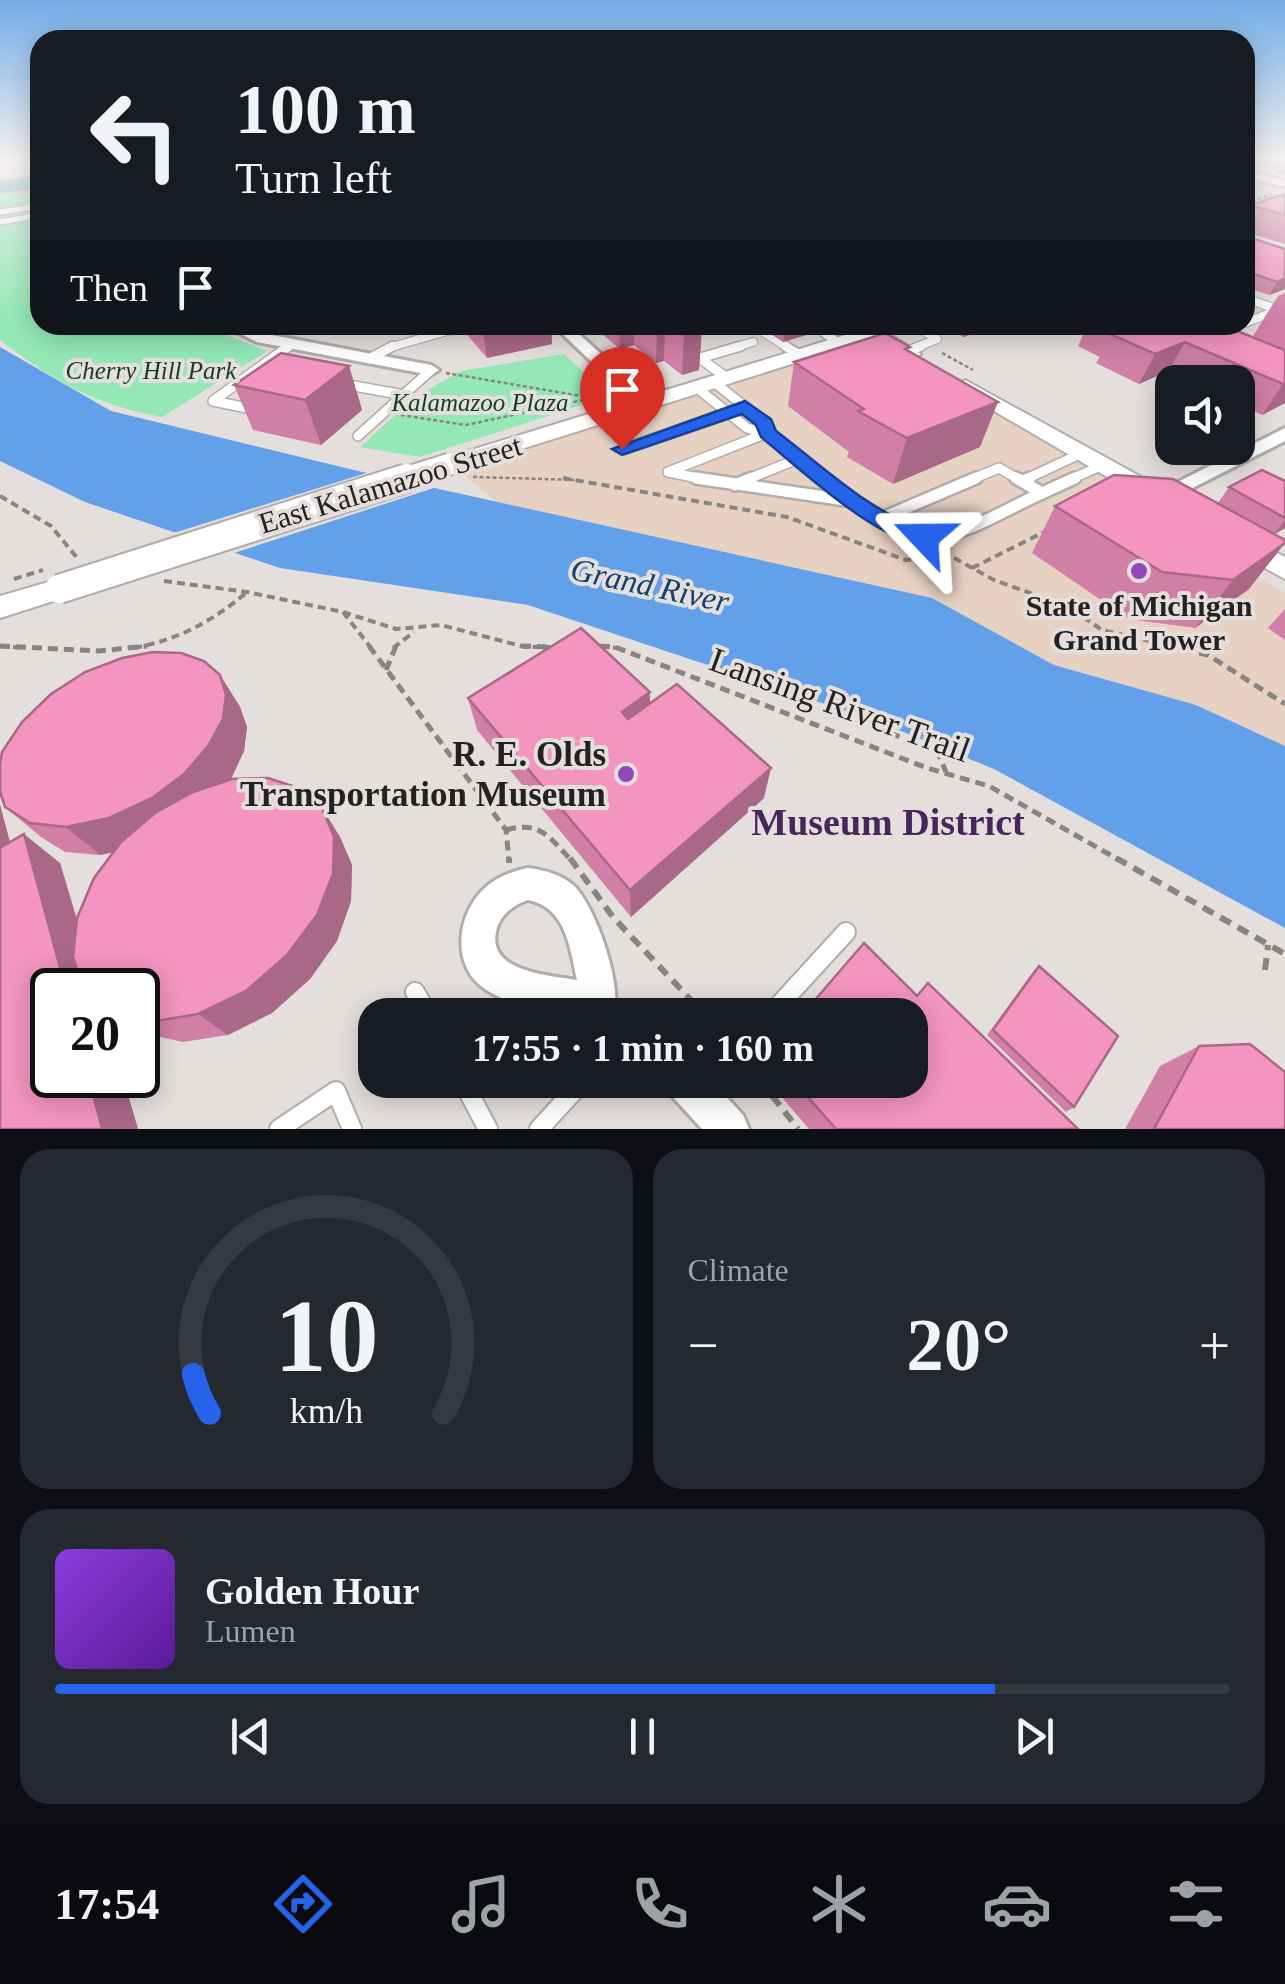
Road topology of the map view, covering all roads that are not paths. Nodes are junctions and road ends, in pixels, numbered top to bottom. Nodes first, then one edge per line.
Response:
1 (30, 218) edge
2 (0, 222) edge
3 (1255, 301) edge
4 (1282, 308) edge
5 (1255, 319) edge
6 (252, 335) edge
7 (264, 335) edge
8 (431, 335) edge
9 (571, 335) edge
10 (683, 335) edge
11 (768, 335) edge
12 (827, 335) edge
13 (854, 335) edge
14 (877, 335) edge
15 (930, 335) edge
16 (257, 337) junction
17 (753, 342) dead end
18 (839, 343) junction
19 (290, 344) junction
20 (800, 355) junction
21 (914, 356) joint
22 (700, 358) junction
23 (369, 359) junction
24 (431, 370) joint
25 (951, 378) edge
26 (333, 382) edge
27 (713, 383) junction
28 (404, 395) junction
29 (263, 397) edge
30 (646, 404) junction
31 (745, 407) junction
32 (727, 413) junction
33 (768, 433) junction
34 (1285, 434) edge
35 (358, 436) dead end
36 (622, 449) dead end
37 (1082, 453) junction
38 (800, 458) junction
39 (1104, 465) junction
40 (1049, 469) junction
41 (1023, 481) junction
42 (1068, 481) junction
43 (734, 486) junction
44 (1042, 493) junction
45 (1158, 496) junction
46 (855, 501) junction
47 (1187, 513) edge
48 (880, 519) junction
49 (1220, 532) edge
50 (1285, 569) edge
51 (0, 607) edge
52 (846, 932) dead end
53 (416, 992) dead end
54 (419, 998) edge
55 (786, 998) edge
56 (607, 1008) edge
57 (472, 1098) edge
58 (567, 1098) edge
59 (707, 1098) edge
60 (279, 1129) edge
61 (352, 1129) edge
62 (488, 1129) edge
63 (539, 1129) edge
64 (730, 1129) edge

1 - 2 lane
3 - 4 lane
4 - 5 lane
6 - 16 street
7 - 16 street
8 - 23 lane
9 - 30 street
10 - 22 lane
11 - 20 lane
12 - 18 lane
13 - 18 street, East Kalamazoo Street
14 - 21 street
15 - 21 lane
16 - 19 street
17 - 22 lane
18 - 20 street, East Kalamazoo Street
19 - 23 street
19 - 29 lane
20 - 27 street, East Kalamazoo Street
22 - 27 lane
23 - 24 street
24 - 28 lane
25 - 37 street
26 - 28 lane
27 - 30 street, East Kalamazoo Street
27 - 31 lane
27 - 32 lane
28 - 35 lane
30 - 51 street, East Kalamazoo Street, bridge
31 - 32 lane
31 - 33 lane
32 - 33 lane
32 - 36 lane
33 - 38 lane
33 - 43 lane
34 - 45 street
37 - 39 street
37 - 40 lane
38 - 43 lane
38 - 46 lane
39 - 42 lane
39 - 45 street
40 - 41 lane
40 - 42 lane
41 - 44 lane
41 - 48 lane
42 - 44 lane
43 - 46 lane
44 - 48 lane
45 - 47 street
46 - 48 lane
49 - 50 street
52 - 55 lane
53 - 54 lane
56 - 56 street
57 - 62 lane
58 - 63 lane
59 - 64 street
60 - 61 lane

